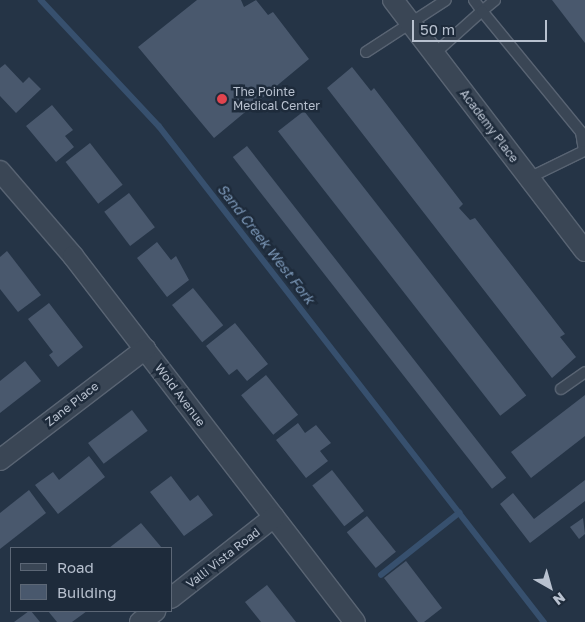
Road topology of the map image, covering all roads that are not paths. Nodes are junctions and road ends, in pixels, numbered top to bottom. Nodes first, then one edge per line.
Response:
1 (393, 0) edge
2 (446, 0) edge
3 (474, 0) edge
4 (495, 0) edge
5 (482, 11) junction
6 (411, 24) junction
7 (366, 52) dead end
8 (434, 54) junction
9 (529, 178) junction
10 (4, 184) edge
11 (585, 251) edge
12 (145, 348) junction
13 (585, 372) edge
14 (561, 390) dead end
15 (0, 460) edge
16 (274, 518) junction
17 (172, 597) edge
18 (154, 612) edge
19 (140, 622) edge
20 (355, 622) edge

1 - 6 street, Academy Place
2 - 6 lane
3 - 5 lane
4 - 5 lane
5 - 8 lane
5 - 9 lane
6 - 7 lane
6 - 8 street, Academy Place
8 - 9 street, Academy Place
9 - 11 street, Academy Place
10 - 12 street, Wold Avenue
12 - 15 street, Zane Place
12 - 16 street, Wold Avenue
13 - 14 lane
16 - 17 street, Valli Vista Road
16 - 20 street, Wold Avenue
18 - 19 street

